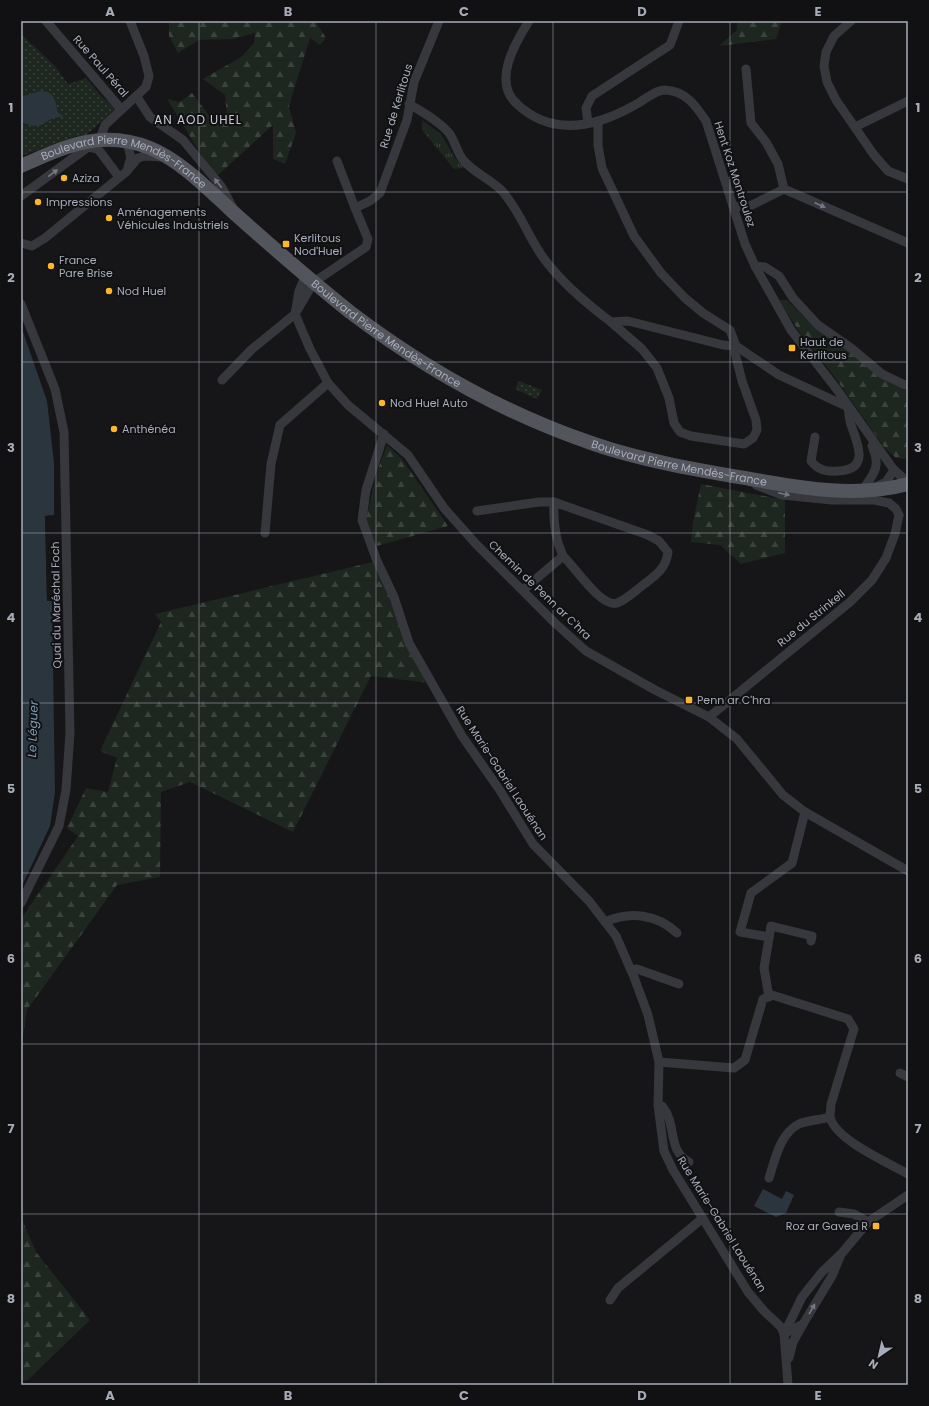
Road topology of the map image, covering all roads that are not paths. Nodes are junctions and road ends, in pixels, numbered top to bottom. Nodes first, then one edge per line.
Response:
1 (46, 21) edge
2 (130, 21) edge
3 (439, 21) edge
4 (529, 21) edge
5 (679, 21) edge
6 (851, 21) edge
7 (746, 69) dead end
8 (137, 97) junction
9 (908, 101) edge
10 (409, 104) junction
11 (121, 109) junction
12 (598, 121) junction
13 (588, 123) junction
14 (855, 127) junction
15 (100, 139) junction
16 (127, 142) junction
17 (166, 157) junction
18 (336, 161) dead end
19 (21, 166) edge
20 (123, 174) junction
21 (908, 179) edge
22 (784, 189) junction
23 (21, 196) edge
24 (734, 207) junction
25 (355, 208) junction
26 (238, 216) junction
27 (21, 243) edge
28 (908, 243) edge
29 (754, 266) junction
30 (310, 278) junction
31 (21, 304) edge
32 (294, 314) junction
33 (611, 322) junction
34 (736, 346) junction
35 (222, 380) dead end
36 (328, 383) junction
37 (908, 384) edge
38 (848, 407) junction
39 (866, 433) junction
40 (384, 434) junction
41 (815, 437) dead end
42 (894, 470) junction
43 (734, 476) junction
44 (908, 483) edge
45 (861, 492) junction
46 (554, 502) junction
47 (477, 511) dead end
48 (903, 516) edge
49 (265, 533) dead end
50 (563, 556) junction
51 (523, 590) junction
52 (709, 717) junction
53 (805, 812) junction
54 (908, 871) edge
55 (21, 904) edge
56 (605, 922) junction
57 (677, 933) dead end
58 (769, 937) junction
59 (811, 941) dead end
60 (631, 970) junction
61 (679, 984) dead end
62 (766, 998) junction
63 (658, 1062) junction
64 (658, 1105) junction
65 (830, 1117) junction
66 (689, 1162) dead end
67 (908, 1174) edge
68 (769, 1178) dead end
69 (908, 1195) edge
70 (839, 1212) dead end
71 (702, 1218) junction
72 (868, 1222) junction
73 (842, 1253) junction
74 (610, 1300) dead end
75 (803, 1324) junction
76 (784, 1334) junction
77 (788, 1385) edge

1 - 11 street, Rue Paul Péral
2 - 8 street
3 - 10 street, Rue de Kerlitous
4 - 13 street, Hent Koz Montroulez
5 - 13 street
6 - 14 street
7 - 22 street
8 - 11 street
26 -> 8 street
9 - 14 street
10 - 25 street, Rue de Kerlitous
10 - 33 street
11 - 15 street
12 - 13 street, Hent Koz Montroulez
12 - 24 street, Hent Koz Montroulez
12 - 34 street
14 - 21 street
15 - 16 main road, Boulevard Pierre Mendès-France
15 - 19 main road, Boulevard Pierre Mendès-France
16 - 17 main road, Boulevard Pierre Mendès-France
16 - 20 street
17 - 20 street
17 - 26 main road, Boulevard Pierre Mendès-France
18 - 25 street
23 -> 20 street
20 - 27 street
22 - 24 street
22 -> 28 street
24 - 29 street, Hent Koz Montroulez
25 - 30 street
26 - 30 main road, Boulevard Pierre Mendès-France
29 - 37 street
29 - 38 street, Hent Koz Montroulez
30 - 32 street
30 - 43 main road, Boulevard Pierre Mendès-France
31 - 55 street, Quai du Maréchal Foch
32 - 35 street
32 - 36 street, Chemin de Penn ar C'hra
33 - 34 street
33 - 34 street
34 - 38 street
36 - 40 street, Chemin de Penn ar C'hra
36 - 49 street
38 - 39 street, Hent Koz Montroulez
38 - 41 street
39 - 42 street, Hent Koz Montroulez
39 - 45 street, Hent Koz Montroulez
40 - 51 street, Chemin de Penn ar C'hra
40 - 56 street, Rue Marie-Gabriel Laouénan
42 - 44 street, Hent Koz Montroulez
42 - 45 street
43 - 45 main road, Boulevard Pierre Mendès-France
43 -> 48 street
44 - 45 main road, Boulevard Pierre Mendès-France
46 - 47 street
46 - 50 street
46 - 50 street
48 - 52 street, Rue du Strinkell
50 - 51 street
51 - 52 street, Chemin de Penn ar C'hra
52 - 53 street, Chemin de Penn ar C'hra
53 - 54 street, Chemin de Penn ar C'hra
53 - 58 street
56 - 57 street
56 - 60 street, Rue Marie-Gabriel Laouénan
58 - 59 street
58 - 62 street
60 - 61 street
60 - 63 street, Rue Marie-Gabriel Laouénan
62 - 63 street
62 - 65 street
63 - 64 street, Rue Marie-Gabriel Laouénan
64 - 66 street
64 - 71 street, Rue Marie-Gabriel Laouénan
65 - 67 street
65 - 68 street
69 - 72 street
70 - 72 street
71 - 74 street
71 - 76 street, Rue Marie-Gabriel Laouénan
72 - 73 street
75 -> 73 street
73 - 76 street
75 - 76 street
75 - 77 street
76 - 77 street

